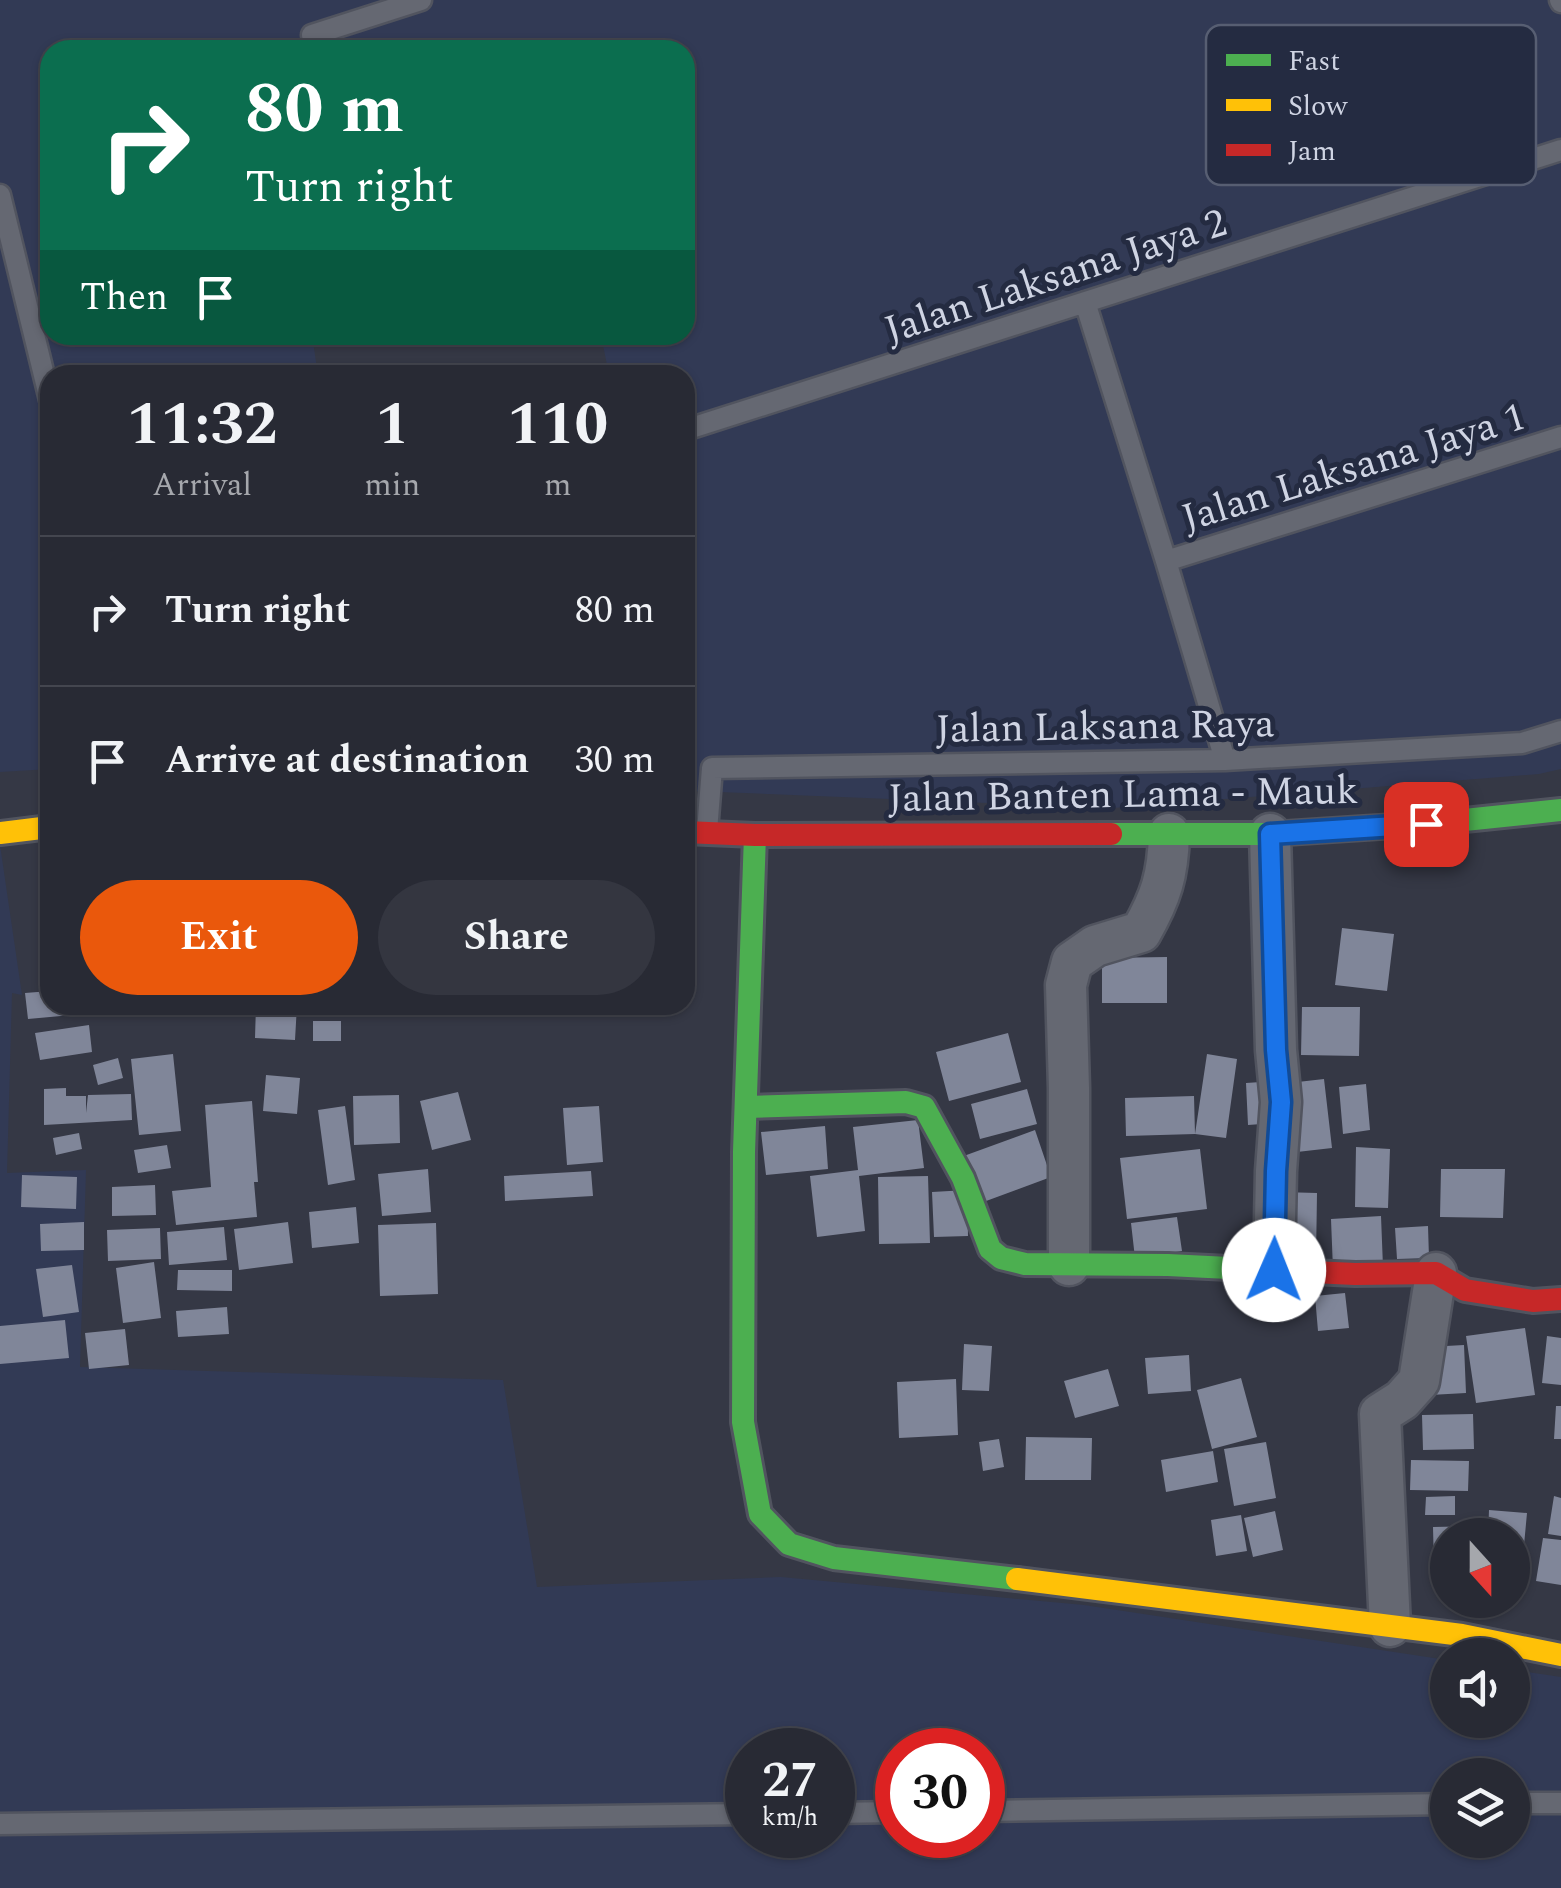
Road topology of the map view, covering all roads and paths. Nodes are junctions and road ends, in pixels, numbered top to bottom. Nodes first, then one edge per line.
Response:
1 (422, 0) edge
2 (312, 35) dead end
3 (1561, 150) edge
4 (1536, 158) edge
5 (1451, 185) edge
6 (0, 195) edge
7 (1084, 302) junction
8 (41, 365) edge
9 (695, 427) edge
10 (1561, 437) edge
11 (1166, 561) junction
12 (1561, 730) edge
13 (1226, 760) junction
14 (1561, 810) edge
15 (40, 828) edge
16 (696, 832) edge
17 (0, 833) edge
18 (1170, 834) junction
19 (1270, 834) junction
20 (755, 835) junction
21 (746, 1107) junction
22 (1069, 1265) junction
23 (1274, 1270) junction
24 (1436, 1273) junction
25 (1561, 1298) edge
26 (1390, 1626) junction
27 (1561, 1655) edge
28 (1530, 1803) edge
29 (1561, 1803) edge
30 (1430, 1804) edge
31 (1005, 1810) edge
32 (725, 1814) edge
33 (0, 1824) edge

1 - 2 lane
3 - 4 lane, Jalan Laksana Jaya 2
5 - 7 lane, Jalan Laksana Jaya 2
6 - 8 lane
7 - 9 lane, Jalan Laksana Jaya 2
7 - 11 lane
10 - 11 lane, Jalan Laksana Jaya 1
11 - 13 lane
12 - 13 lane, Jalan Laksana Raya
13 - 16 lane, Jalan Laksana Raya
14 - 19 street, Jalan Banten Lama - Mauk
15 - 17 street
16 - 20 street, Jalan Banten Lama - Mauk
18 - 19 street, Jalan Banten Lama - Mauk
18 - 20 street, Jalan Banten Lama - Mauk
18 - 22 street
19 - 23 street
20 - 21 street
21 - 22 street
21 - 26 street
22 - 23 street
23 - 24 street
24 - 25 street
24 - 26 street
26 - 27 street
28 - 29 lane
30 - 31 lane
32 - 33 lane

